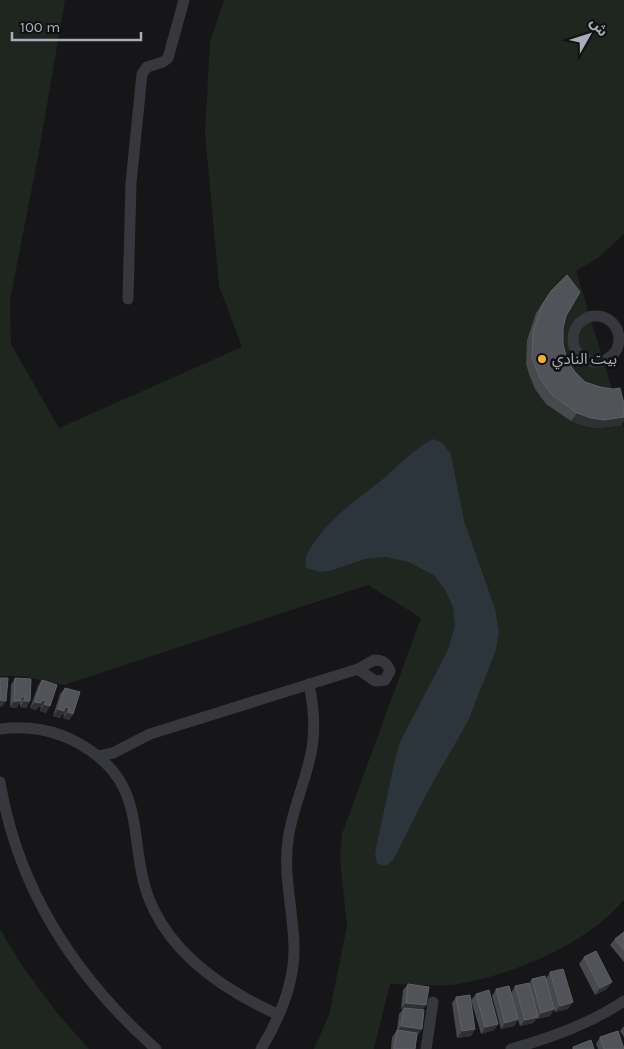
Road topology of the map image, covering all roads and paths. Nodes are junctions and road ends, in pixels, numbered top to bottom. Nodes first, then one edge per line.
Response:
1 (184, 0) edge
2 (128, 300) dead end
3 (620, 331) edge
4 (621, 346) edge
5 (358, 669) dead end
6 (309, 684) junction
7 (0, 729) edge
8 (118, 750) junction
9 (99, 756) junction
10 (111, 768) junction
11 (0, 782) edge
12 (5, 829) edge
13 (624, 1001) edge
14 (433, 1002) dead end
15 (279, 1015) junction
16 (156, 1049) edge
17 (261, 1049) edge
18 (426, 1049) edge
19 (512, 1049) edge

1 - 2 street
3 - 4 street
3 - 4 street
5 - 6 street
6 - 8 street
6 - 15 street
7 - 9 street
8 - 9 street
8 - 10 street
9 - 10 street
10 - 15 street
11 - 12 street
12 - 16 street
13 - 19 street
14 - 18 street
15 - 17 street

